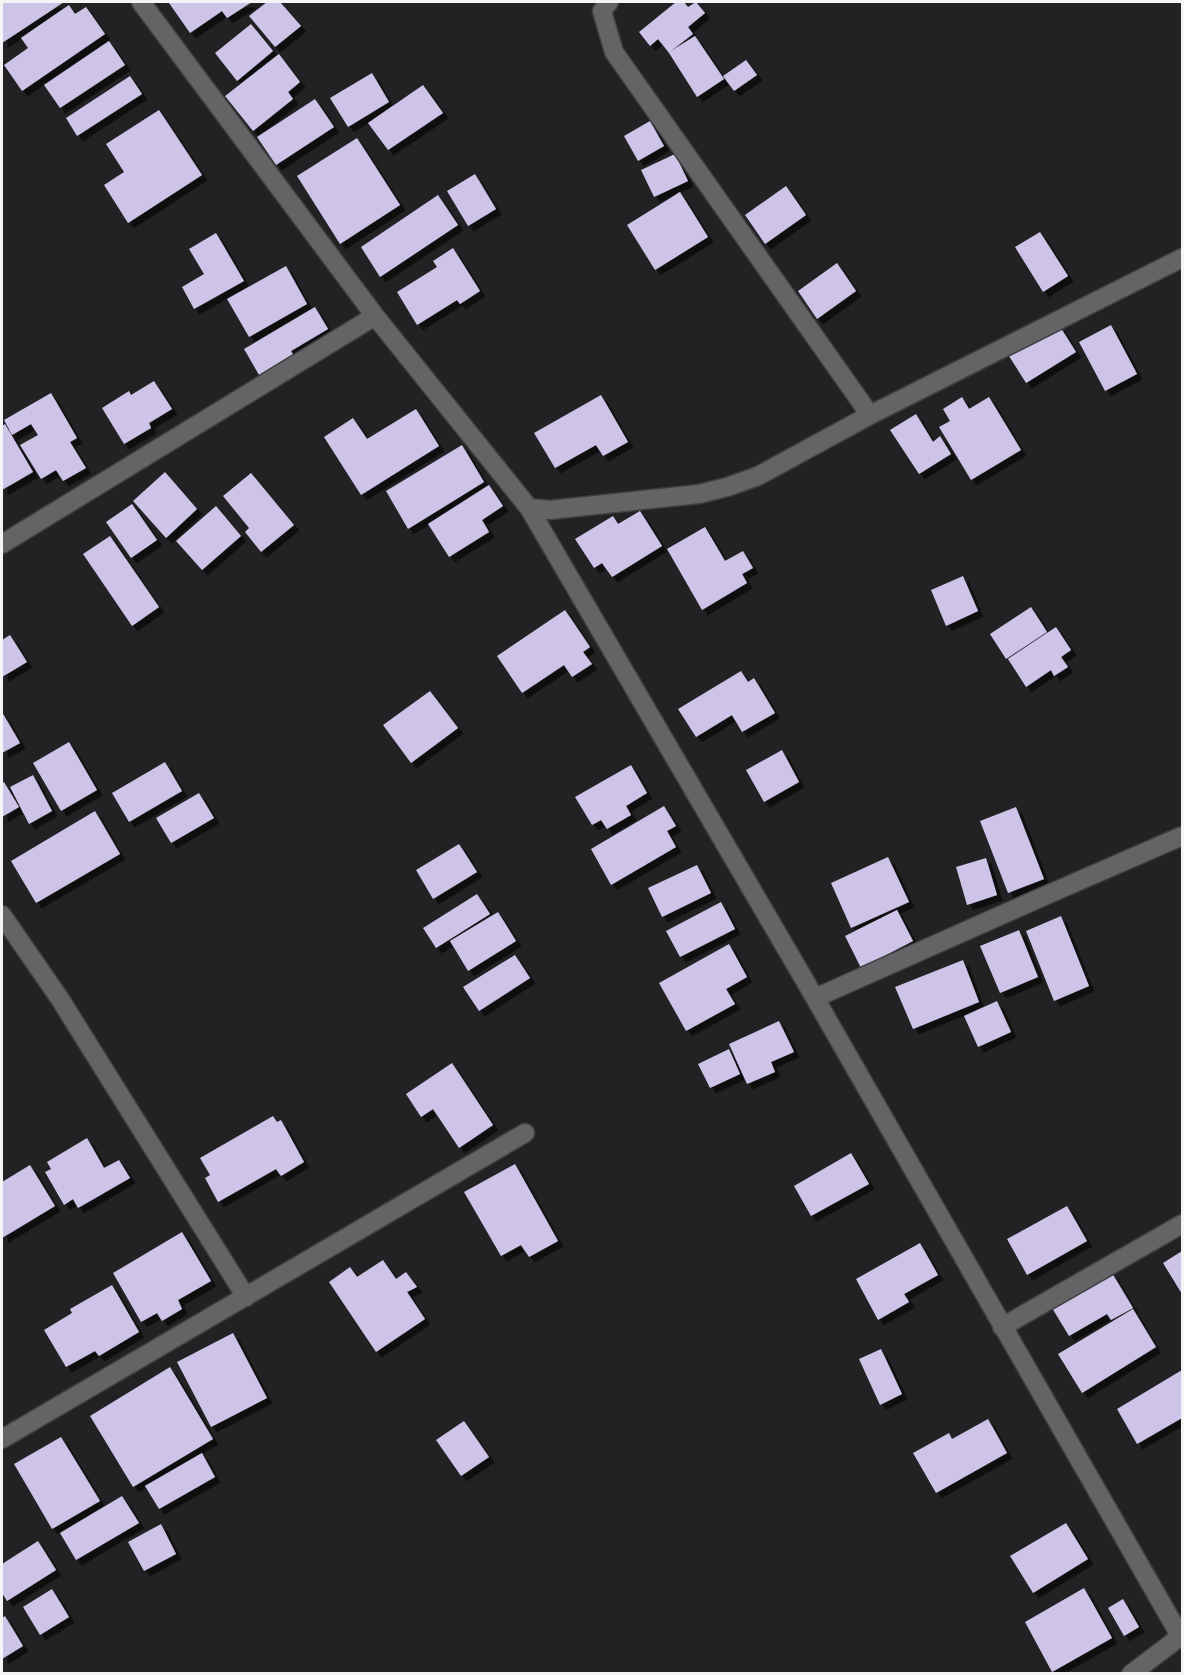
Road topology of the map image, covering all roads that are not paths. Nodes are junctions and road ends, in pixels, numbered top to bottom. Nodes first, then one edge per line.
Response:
1 (141, 2) edge
2 (609, 2) edge
3 (1182, 258) edge
4 (375, 316) junction
5 (870, 415) junction
6 (530, 508) junction
7 (2, 544) edge
8 (1182, 836) edge
9 (2, 915) edge
10 (815, 998) junction
11 (525, 1133) dead end
12 (1182, 1224) edge
13 (246, 1297) junction
14 (1002, 1326) junction
15 (2, 1439) edge
16 (1181, 1638) edge
17 (1131, 1674) edge

1 - 4 street
2 - 5 street
3 - 5 street
4 - 6 street
4 - 7 street
5 - 6 street
6 - 10 street
8 - 10 street
9 - 13 street
10 - 14 street
11 - 13 street
12 - 14 street
13 - 15 street
14 - 16 street
16 - 17 street

